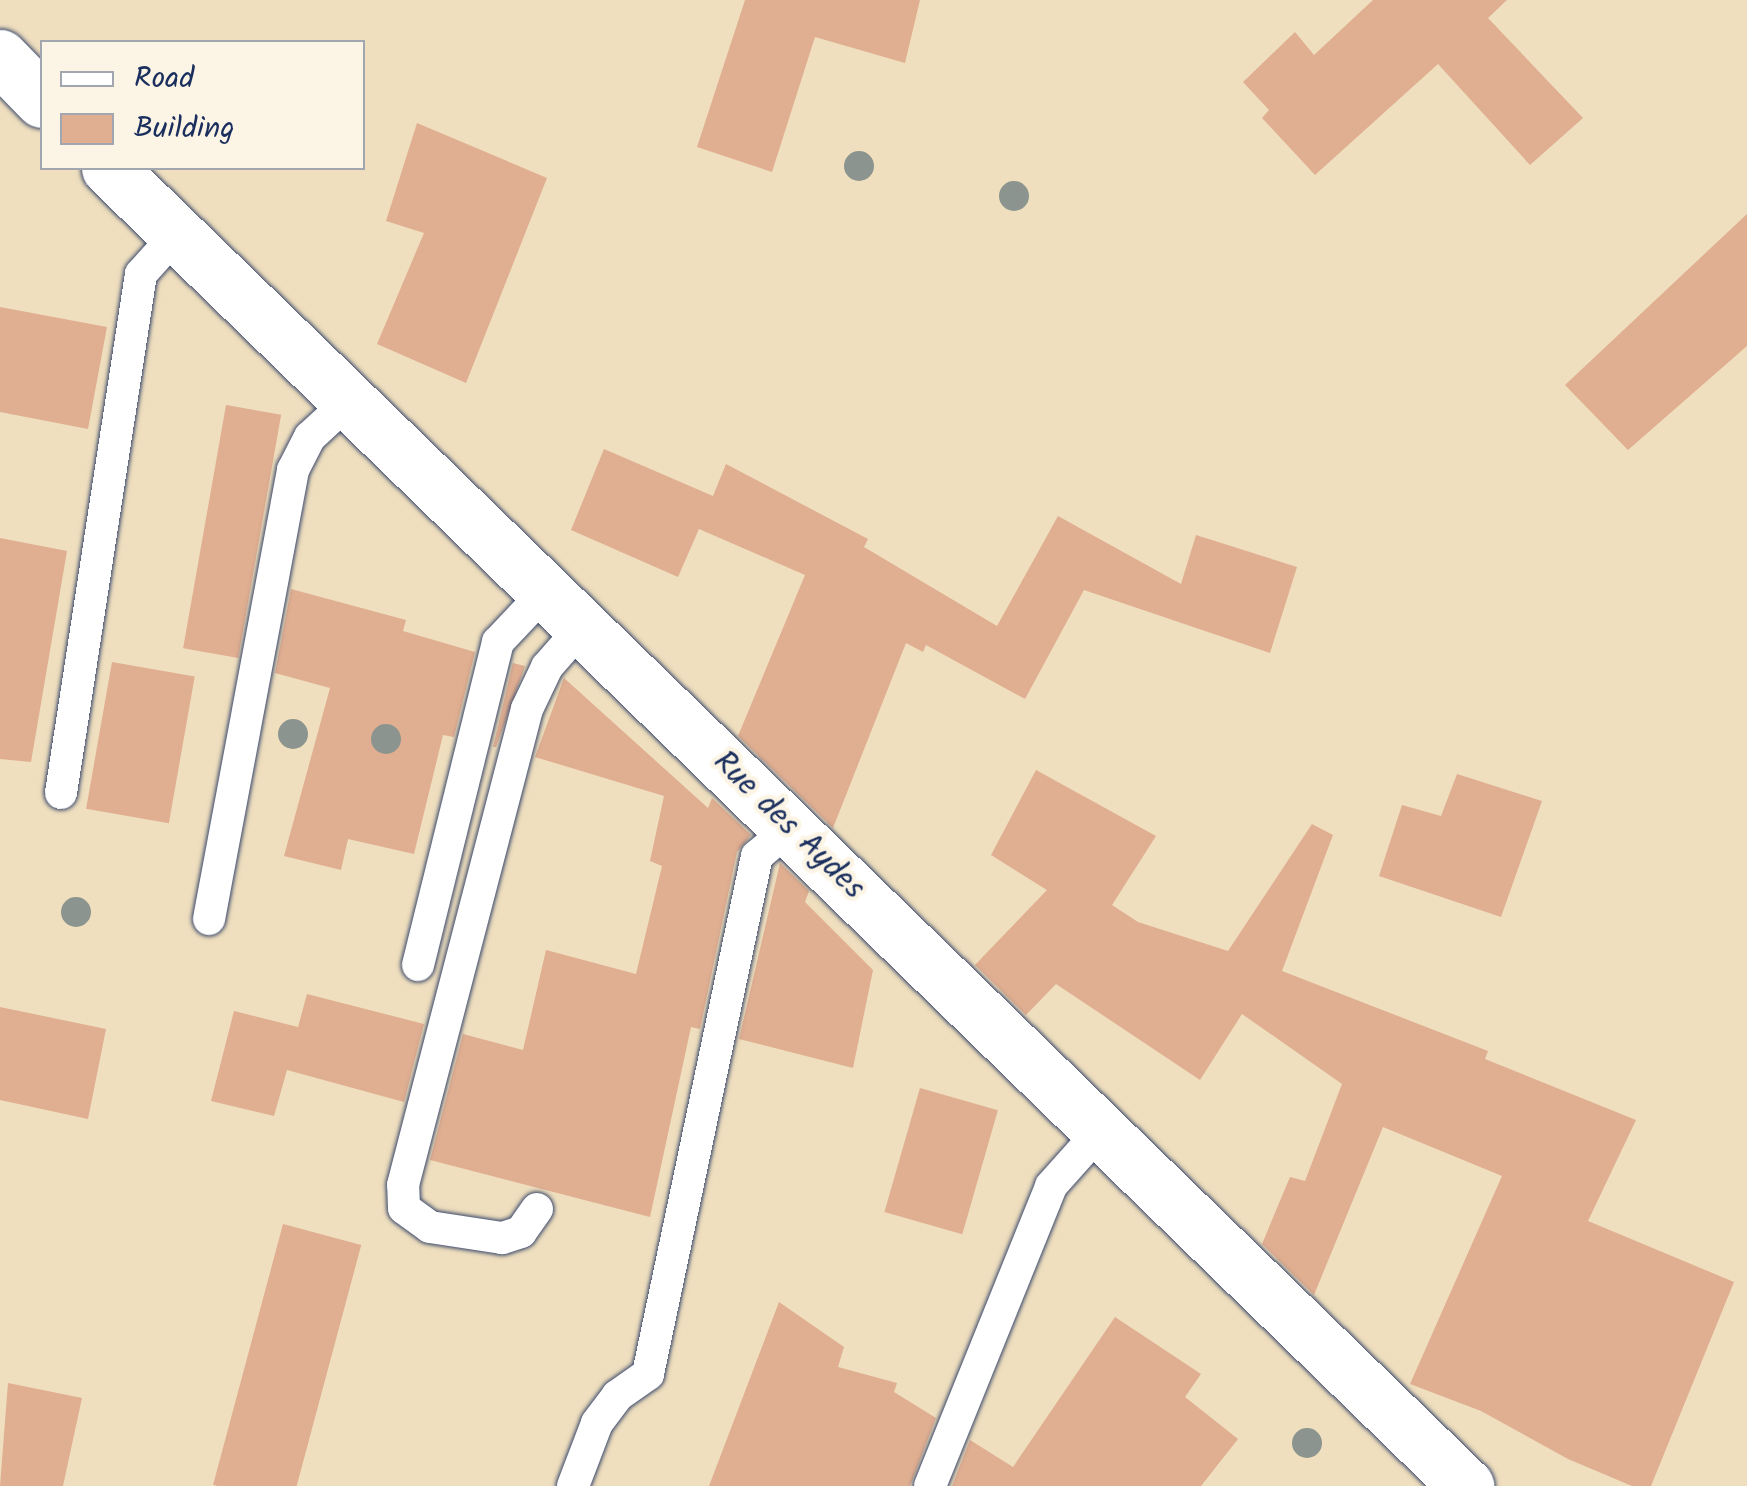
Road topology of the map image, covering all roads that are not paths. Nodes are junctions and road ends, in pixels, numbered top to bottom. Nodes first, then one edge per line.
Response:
1 (0, 58) edge
2 (40, 98) edge
3 (111, 170) edge
4 (176, 235) junction
5 (350, 400) junction
6 (564, 609) junction
7 (61, 793) dead end
8 (790, 828) junction
9 (209, 919) dead end
10 (418, 964) dead end
11 (1101, 1130) junction
12 (536, 1208) dead end
13 (573, 1486) edge
14 (930, 1486) edge
15 (1466, 1486) edge

1 - 2 street
3 - 4 street, Rue des Aydes
4 - 5 street, Rue des Aydes
4 - 7 lane
5 - 6 street, Rue des Aydes
5 - 9 lane
6 - 8 street, Rue des Aydes
6 - 10 lane
6 - 12 lane
8 - 11 street, Rue des Aydes
8 - 13 lane
11 - 14 lane
11 - 15 street, Rue des Aydes

